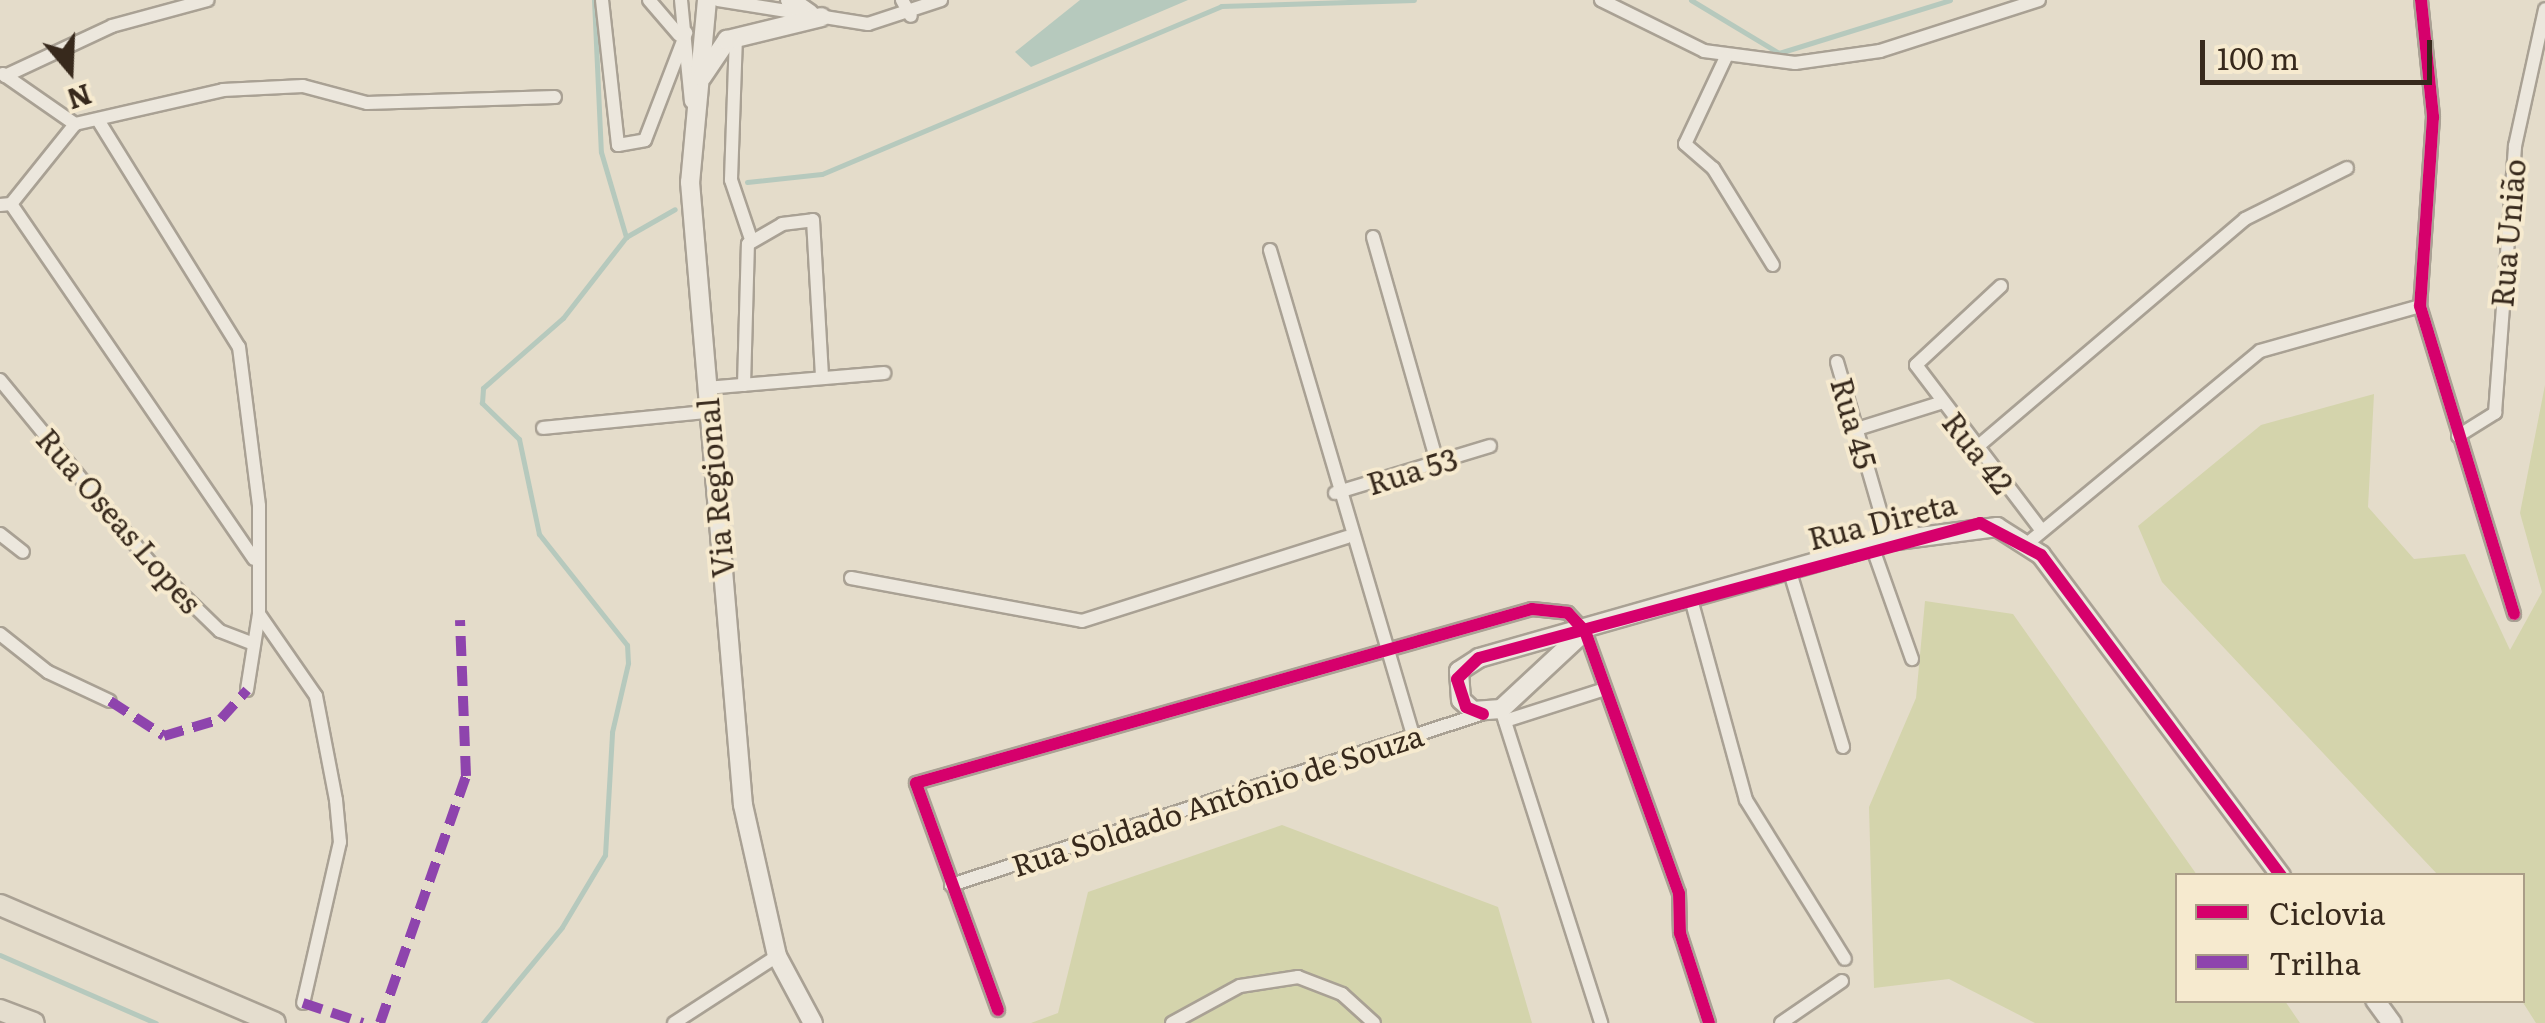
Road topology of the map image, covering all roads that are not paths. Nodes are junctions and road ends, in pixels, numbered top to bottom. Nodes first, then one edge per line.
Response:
1 (208, 0) edge
2 (602, 0) edge
3 (649, 0) edge
4 (681, 0) edge
5 (707, 0) edge
6 (718, 0) edge
7 (765, 0) edge
8 (902, 0) edge
9 (941, 0) edge
10 (1601, 0) edge
11 (2039, 0) edge
12 (2421, 0) edge
13 (790, 5) edge
14 (2545, 9) edge
15 (815, 15) junction
16 (911, 16) junction
17 (682, 34) junction
18 (736, 36) junction
19 (1726, 57) junction
20 (3, 74) edge
21 (554, 97) dead end
22 (692, 102) junction
23 (98, 120) junction
24 (75, 124) junction
25 (2347, 168) dead end
26 (6, 205) edge
27 (1372, 237) dead end
28 (752, 239) junction
29 (1270, 250) dead end
30 (1774, 265) dead end
31 (2001, 286) dead end
32 (2420, 306) junction
33 (1837, 362) dead end
34 (884, 374) dead end
35 (822, 378) junction
36 (0, 380) edge
37 (744, 385) junction
38 (706, 388) junction
39 (1940, 403) junction
40 (708, 412) junction
41 (543, 428) dead end
42 (1857, 429) junction
43 (2458, 436) junction
44 (1490, 446) dead end
45 (1976, 448) junction
46 (1438, 462) junction
47 (1335, 493) junction
48 (0, 534) edge
49 (1348, 537) junction
50 (2035, 538) junction
51 (1880, 543) junction
52 (23, 552) dead end
53 (254, 558) junction
54 (1789, 569) junction
55 (851, 578) dead end
56 (1691, 599) junction
57 (259, 614) junction
58 (2514, 614) dead end
59 (1585, 631) junction
60 (0, 634) edge
61 (251, 643) junction
62 (1385, 648) junction
63 (1912, 659) dead end
64 (247, 690) dead end
65 (1605, 690) junction
66 (110, 701) dead end
67 (1497, 714) junction
68 (1413, 735) junction
69 (1843, 747) dead end
70 (2279, 873) edge
71 (950, 885) junction
72 (0, 905) edge
73 (1845, 959) dead end
74 (780, 964) junction
75 (1842, 981) dead end
76 (303, 1003) dead end
77 (0, 1010) edge
78 (998, 1010) dead end
79 (34, 1023) edge
80 (275, 1023) edge
81 (674, 1023) edge
82 (797, 1023) edge
83 (813, 1023) edge
84 (1172, 1023) edge
85 (1374, 1023) edge
86 (1602, 1023) edge
87 (1709, 1023) edge
88 (1781, 1023) edge

1 - 20 street
2 - 17 street
3 - 17 street
4 - 17 street
5 - 22 main road, Via Regional
6 - 13 street
7 - 13 street
8 - 16 street
9 - 16 street
10 - 19 street
11 - 19 street
12 - 32 street
13 - 15 main road
14 - 43 street, Rua União
15 - 16 street
15 - 18 main road
17 - 22 street
18 - 22 main road
18 - 28 street
19 - 30 street
20 - 24 street
21 - 23 street
22 - 38 main road, Via Regional
23 - 24 street
23 - 53 street
24 - 26 street
25 - 45 street
26 - 53 street
27 - 46 street
28 - 35 street
28 - 37 street
29 - 47 street
31 - 39 street, Rua 42
32 - 43 street
32 - 50 street
33 - 42 street, Rua 45
34 - 35 street
35 - 37 street
36 - 61 street, Rua Oseas Lopes
37 - 38 street
38 - 40 main road, Via Regional
39 - 42 street
39 - 45 street, Rua 42
40 - 41 street
40 - 74 main road, Via Regional
42 - 51 street, Rua 45
43 - 58 street
44 - 46 street, Rua 53
45 - 50 street, Rua 42
46 - 47 street, Rua 53
47 - 49 street
48 - 52 street
49 - 55 street
49 - 62 street
50 - 51 main road, Rua Direta
50 - 70 main road, Rua Direta
51 - 54 main road, Rua Direta
51 - 63 street, Rua 45
53 - 57 street
54 - 56 main road, Rua Direta
54 - 69 street
56 - 59 main road, Rua Direta
56 - 73 street
57 - 61 street
57 - 76 street
59 - 62 street
59 - 65 street
59 - 67 main road, Rua Direta
59 - 67 main road, Rua Direta
60 - 66 street
61 - 64 street
62 - 68 street
62 - 71 street
65 - 67 street, Rua Soldado Antônio de Souza
65 - 87 street
67 - 68 street, Rua Soldado Antônio de Souza
67 - 86 street
68 - 71 street, Rua Soldado Antônio de Souza
71 - 78 street
72 - 80 main road
74 - 81 street
74 - 82 main road, Via Regional
74 - 83 main road, Via Regional
75 - 88 street
77 - 79 main road
84 - 85 street

